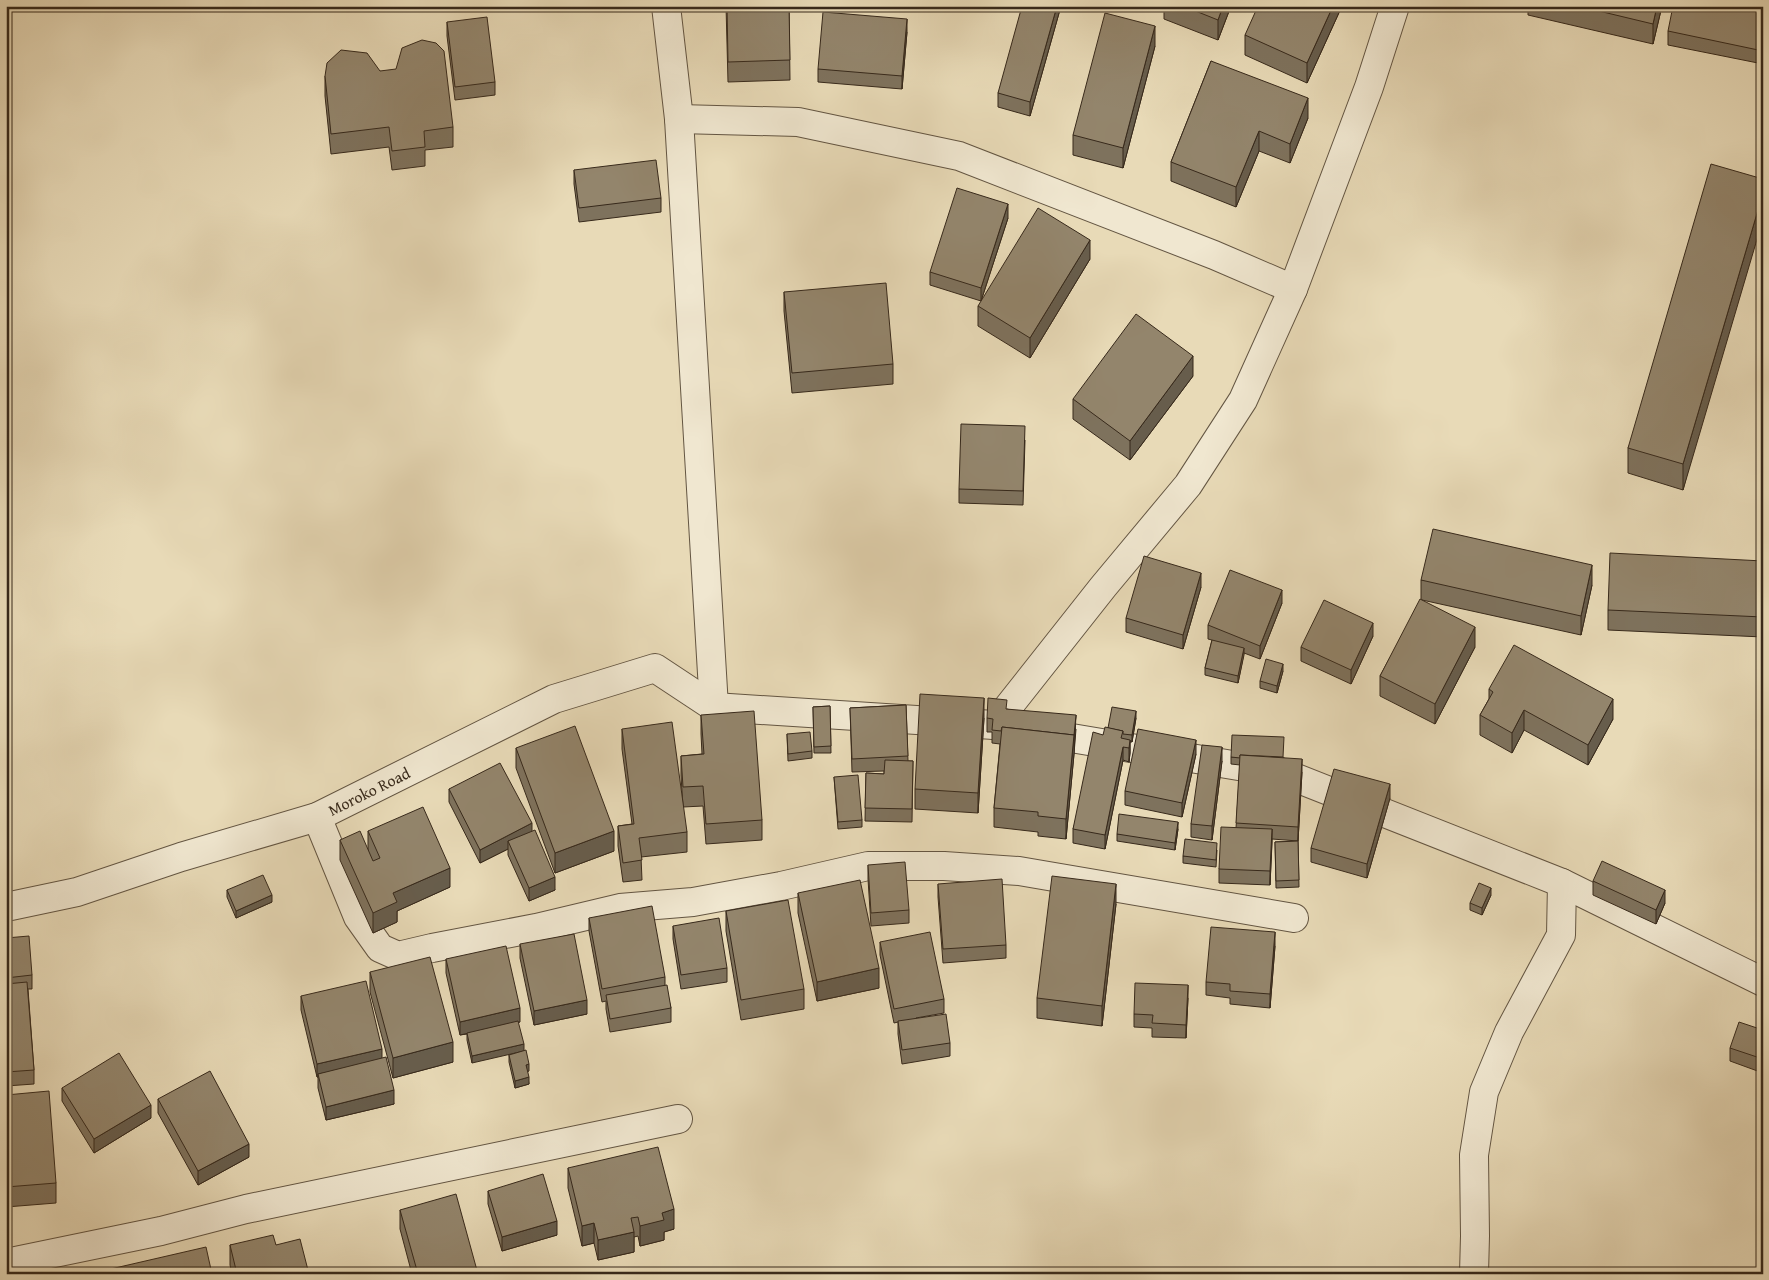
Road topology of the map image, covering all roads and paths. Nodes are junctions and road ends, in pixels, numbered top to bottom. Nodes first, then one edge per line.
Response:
1 (666, 6) edge
2 (1395, 6) edge
3 (679, 119) junction
4 (1293, 289) junction
5 (714, 707) junction
6 (994, 725) junction
7 (317, 817) junction
8 (1562, 883) junction
9 (6, 907) edge
10 (1294, 918) dead end
11 (1763, 982) edge
12 (678, 1119) dead end
13 (6, 1263) edge
14 (1474, 1274) edge

1 - 3 street
2 - 4 street
3 - 4 street
3 - 5 street
4 - 6 street
5 - 6 street
5 - 7 street, Moroko Road
6 - 8 street
7 - 9 street, Moroko Road
7 - 10 street
8 - 11 street
8 - 14 street
12 - 13 street

